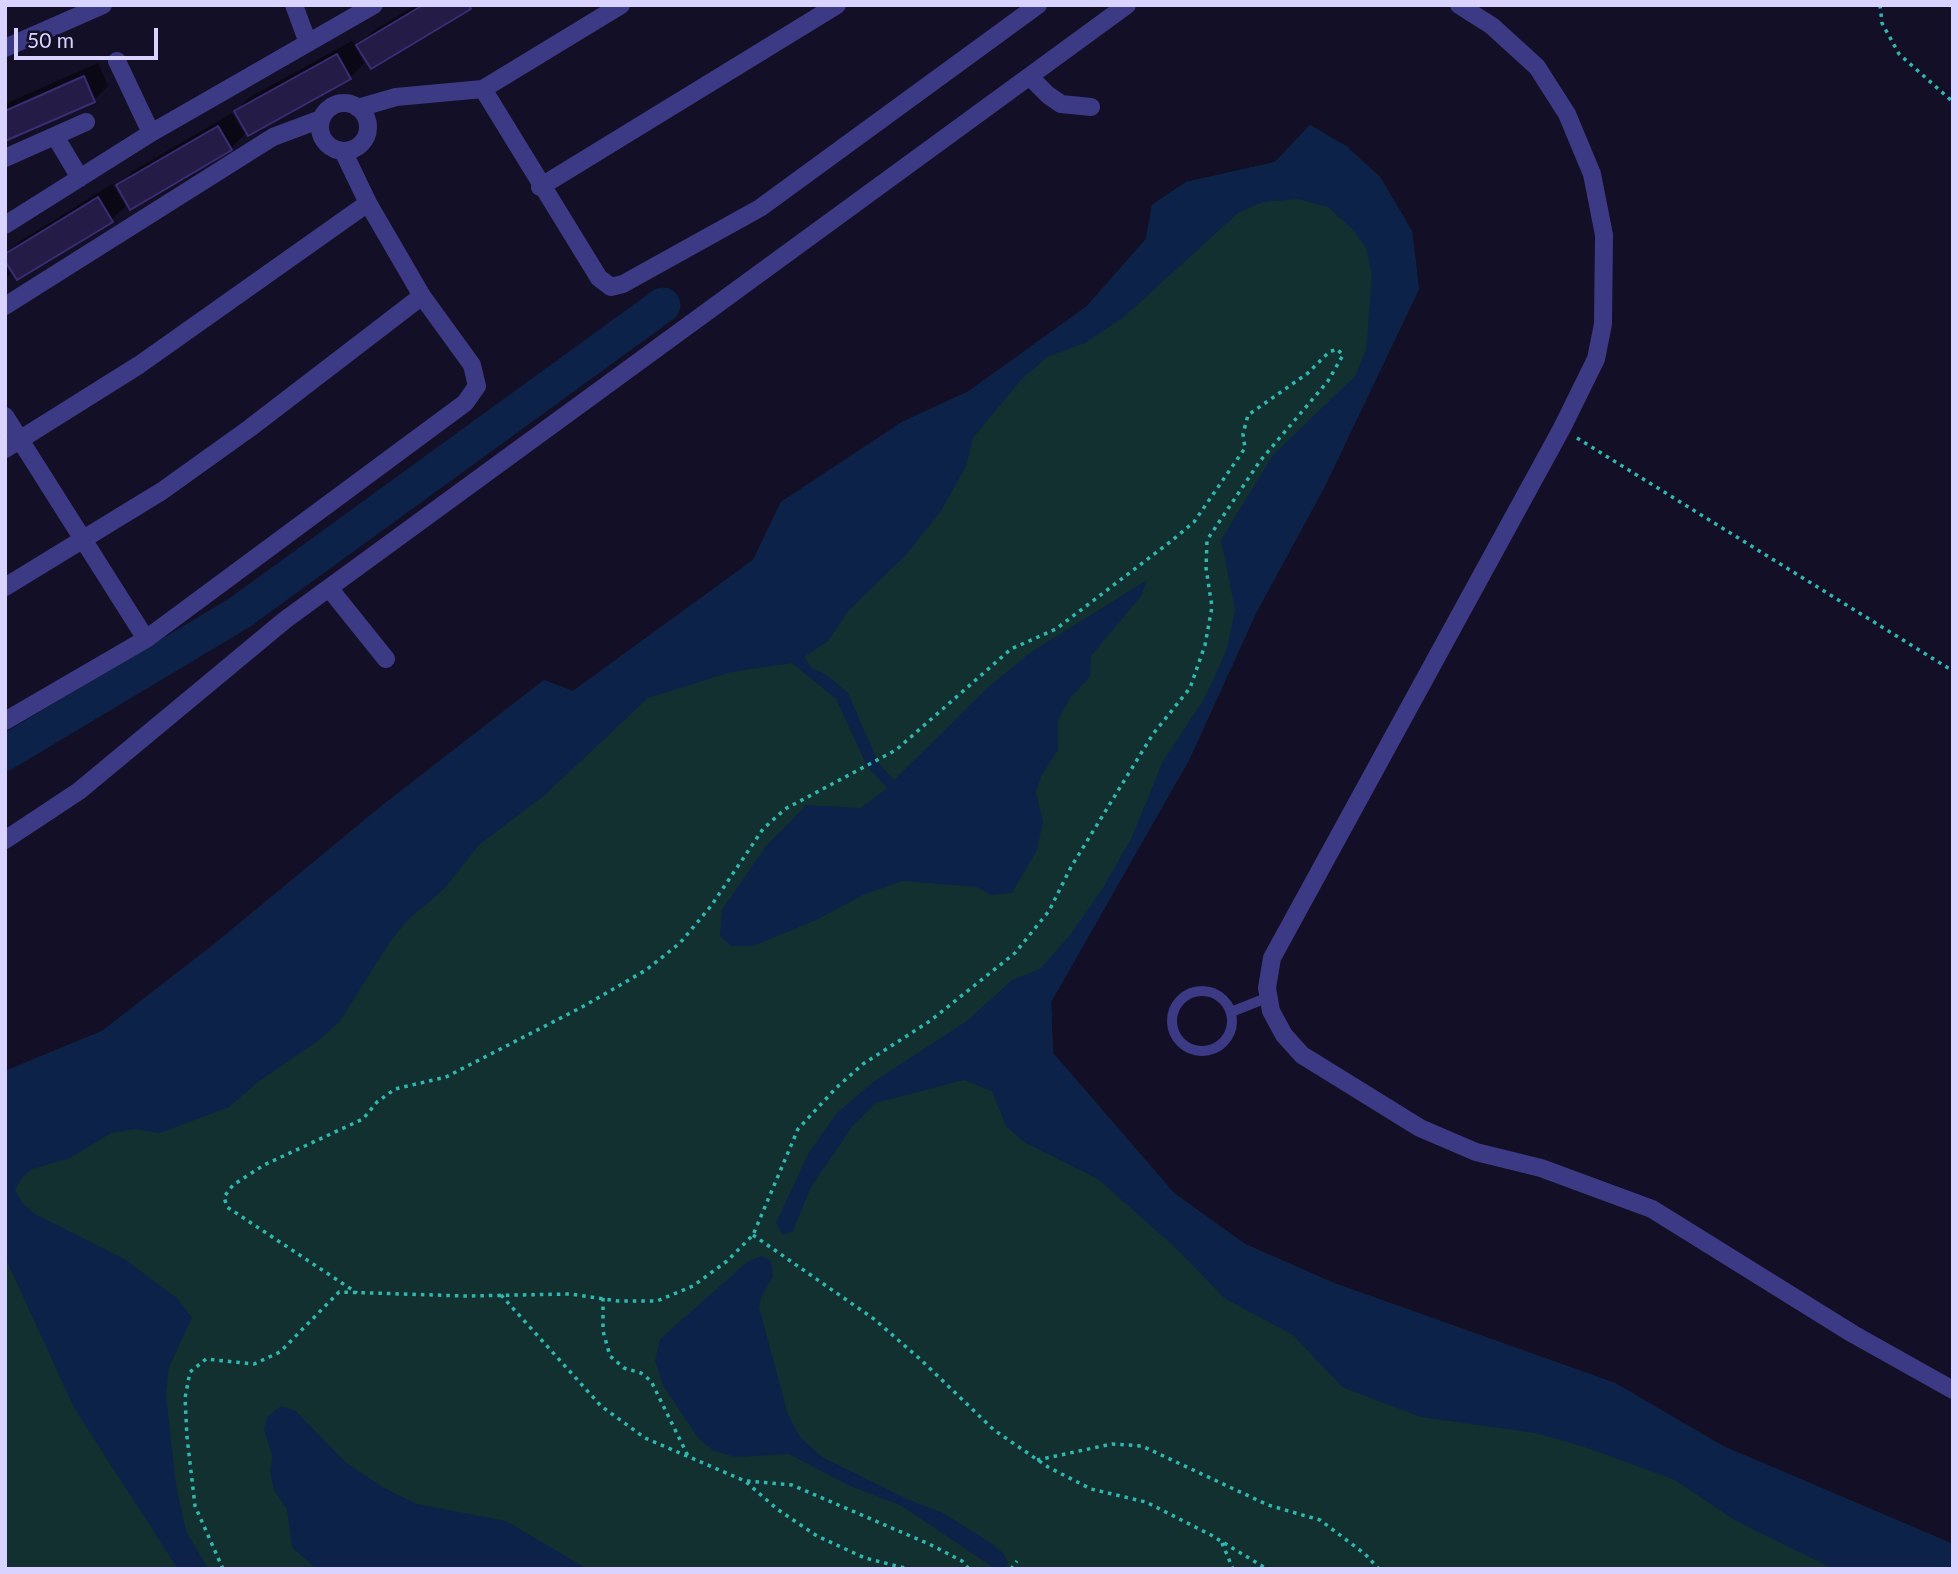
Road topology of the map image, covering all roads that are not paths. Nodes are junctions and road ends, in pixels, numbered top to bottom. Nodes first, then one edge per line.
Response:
1 (103, 5) edge
2 (294, 5) edge
3 (374, 5) edge
4 (621, 5) edge
5 (837, 5) edge
6 (1038, 5) edge
7 (1127, 5) edge
8 (1459, 5) edge
9 (308, 43) junction
10 (5, 48) edge
11 (117, 61) dead end
12 (1030, 76) junction
13 (482, 89) junction
14 (1091, 107) dead end
15 (358, 108) junction
16 (321, 119) junction
17 (86, 122) dead end
18 (151, 133) junction
19 (55, 136) junction
20 (343, 151) junction
21 (5, 158) edge
22 (80, 178) junction
23 (540, 187) junction
24 (368, 204) junction
25 (5, 225) edge
26 (422, 296) junction
27 (5, 306) edge
28 (5, 416) edge
29 (13, 445) edge
30 (83, 540) junction
31 (5, 587) edge
32 (329, 588) junction
33 (146, 639) junction
34 (386, 659) dead end
35 (5, 721) edge
36 (5, 840) edge
37 (1269, 998) junction
38 (1231, 1012) junction
39 (1953, 1390) edge

1 - 10 street
2 - 9 street
3 - 9 street
4 - 13 street
5 - 23 street
6 - 23 street
7 - 12 street
8 - 37 street
9 - 18 street
11 - 18 street
12 - 14 street
12 - 32 street
13 - 15 street
13 - 23 street
15 - 16 street
15 - 20 street
16 - 20 street
16 - 27 street
17 - 19 street
18 - 22 street
19 - 21 street
19 - 22 street
20 - 24 street
22 - 25 street
24 - 26 street
24 - 29 street
26 - 30 street
26 - 33 street
28 - 29 street
29 - 30 street
30 - 31 street
30 - 33 street
32 - 34 street
32 - 36 street
33 - 35 street
37 - 38 lane
37 - 39 street
38 - 38 lane

